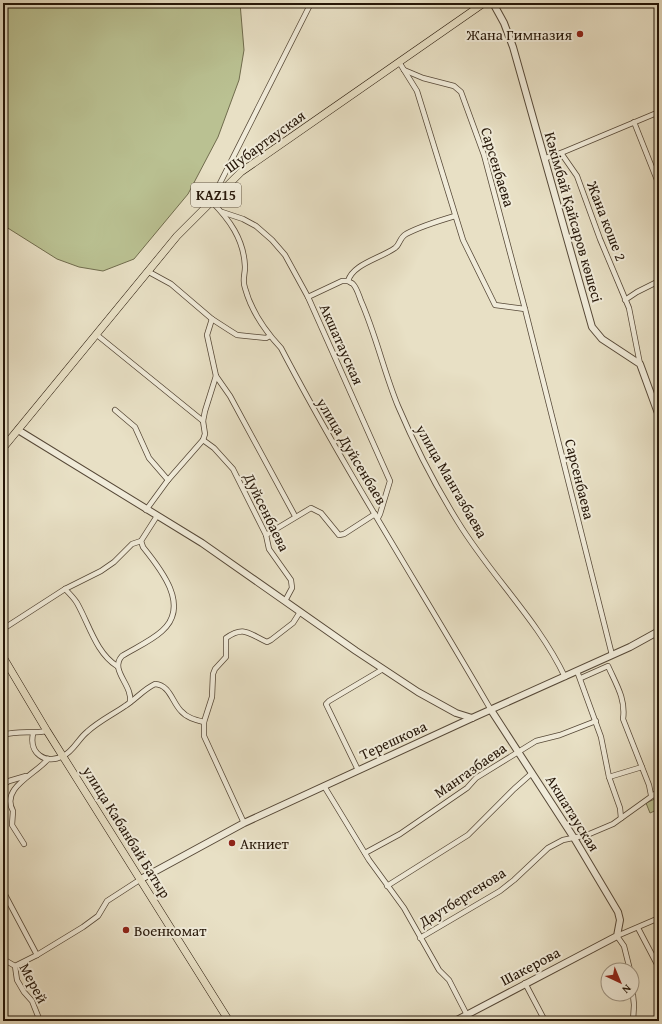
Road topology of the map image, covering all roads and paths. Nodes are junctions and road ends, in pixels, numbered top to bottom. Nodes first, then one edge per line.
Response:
1 (311, 3) edge
2 (484, 3) edge
3 (493, 3) edge
4 (399, 62) junction
5 (404, 70) junction
6 (659, 112) edge
7 (634, 122) junction
8 (561, 153) junction
9 (546, 158) junction
10 (659, 185) edge
11 (210, 200) junction
12 (222, 212) junction
13 (455, 216) junction
14 (149, 272) junction
15 (348, 281) junction
16 (659, 282) edge
17 (308, 297) junction
18 (625, 300) junction
19 (525, 309) junction
20 (212, 319) junction
21 (97, 335) junction
22 (270, 336) junction
23 (640, 364) junction
24 (216, 376) junction
25 (115, 410) dead end
26 (659, 416) edge
27 (204, 421) junction
28 (18, 430) junction
29 (203, 440) junction
30 (3, 448) edge
31 (168, 480) junction
32 (146, 510) junction
33 (157, 516) junction
34 (295, 516) junction
35 (376, 516) junction
36 (266, 535) junction
37 (142, 541) junction
38 (65, 589) junction
39 (285, 601) junction
40 (300, 612) junction
41 (3, 630) edge
42 (659, 632) edge
43 (612, 655) junction
44 (3, 657) edge
45 (117, 666) junction
46 (383, 669) junction
47 (577, 671) junction
48 (565, 677) junction
49 (581, 678) junction
50 (130, 702) junction
51 (491, 710) junction
52 (472, 718) junction
53 (596, 720) junction
54 (204, 722) junction
55 (48, 732) junction
56 (33, 734) junction
57 (3, 735) edge
58 (518, 751) junction
59 (64, 756) junction
60 (48, 759) junction
61 (642, 767) junction
62 (358, 770) junction
63 (532, 773) junction
64 (27, 776) junction
65 (609, 777) junction
66 (3, 785) edge
67 (324, 786) junction
68 (659, 791) edge
69 (651, 795) junction
70 (621, 818) junction
71 (244, 823) junction
72 (574, 838) junction
73 (24, 844) dead end
74 (365, 853) junction
75 (141, 879) junction
76 (387, 886) junction
77 (3, 892) edge
78 (659, 918) edge
79 (638, 928) junction
80 (618, 936) junction
81 (420, 938) junction
82 (37, 955) junction
83 (653, 958) junction
84 (659, 959) edge
85 (3, 960) edge
86 (628, 962) edge
87 (14, 966) junction
88 (659, 968) edge
89 (525, 983) junction
90 (634, 1002) edge
91 (467, 1015) junction
92 (40, 1021) edge
93 (229, 1021) edge
94 (455, 1021) edge
95 (545, 1021) edge
96 (633, 1021) edge

1 - 11 street
2 - 4 main road, Шубартауская / KAZ15
3 - 9 street, Кәкімбай Қайсаров көшесі
4 - 5 street
4 - 11 main road, Шубартауская / KAZ15
5 - 13 street
5 - 19 street, Сарсенбаева
6 - 7 street
7 - 8 street
7 - 10 street
8 - 9 street
8 - 18 street, Жана коше 2
9 - 23 street, Кәкімбай Қайсаров көшесі
11 - 12 street, улица Дуйсенбаев
11 - 14 main road, Шубартауская / KAZ15
12 - 17 street, Акшатауская
12 - 22 street, улица Дуйсенбаев
13 - 15 street
13 - 19 street
14 - 20 street
14 - 21 main road, Шубартауская / KAZ15
15 - 17 street
15 - 48 street, улица Мангазбаева
16 - 18 street
17 - 35 street, Акшатауская
18 - 23 street, Жана коше 2
19 - 43 street, Сарсенбаева
20 - 22 street
20 - 24 street
21 - 27 street
21 - 28 main road, Шубартауская / KAZ15
22 - 35 street, улица Дуйсенбаев
23 - 26 street
24 - 27 street
24 - 34 street
25 - 31 street
27 - 29 street
28 - 30 main road, Шубартауская / KAZ15
28 - 32 street
29 - 31 street
29 - 36 street, Дуйсенбаева
31 - 32 street
32 - 33 street
33 - 37 street
33 - 39 street
34 - 35 street
34 - 36 street
35 - 51 street, улица Дуйсенбаев
36 - 39 street, Дуйсенбаева
37 - 38 street
37 - 45 street
38 - 41 street
38 - 45 street
39 - 40 street
40 - 46 street
40 - 54 street
42 - 43 street, Терешкова
43 - 47 street, Терешкова
44 - 55 main road, улица Кабанбай Батыр
45 - 50 street
46 - 52 street
46 - 62 street
47 - 48 street, Терешкова
47 - 49 street
48 - 51 street, Терешкова
49 - 53 street
49 - 61 street
50 - 54 street
50 - 59 street
51 - 52 street, Терешкова
51 - 58 street, Акшатауская
52 - 62 street, Терешкова
53 - 58 street, Мангазбаева
53 - 65 street
54 - 71 street
55 - 56 street
55 - 59 main road, улица Кабанбай Батыр
56 - 57 street
56 - 60 street
58 - 63 street, Акшатауская
58 - 74 street, Мангазбаева
59 - 60 street
59 - 75 main road, улица Кабанбай Батыр
60 - 64 street
61 - 65 street
61 - 69 street
62 - 67 street, Терешкова
63 - 72 street, Акшатауская
63 - 76 street
64 - 66 street
64 - 73 street
65 - 70 street
67 - 71 street, Терешкова
67 - 74 street
68 - 69 street, Даутбергенова
69 - 70 street, Даутбергенова
70 - 72 street, Даутбергенова
71 - 75 street, Терешкова
72 - 80 street, Акшатауская
72 - 81 street, Даутбергенова
74 - 76 street
75 - 82 street
75 - 93 main road, улица Кабанбай Батыр
76 - 81 street
77 - 82 street
78 - 79 street
79 - 80 street
79 - 83 street
80 - 86 street
80 - 89 street, Шакерова
81 - 91 street
82 - 87 street
83 - 84 street
83 - 88 street
85 - 87 street, Мерей
87 - 92 street, Мерей
89 - 91 street, Шакерова
89 - 95 street
90 - 96 street
91 - 94 street, Шакерова

